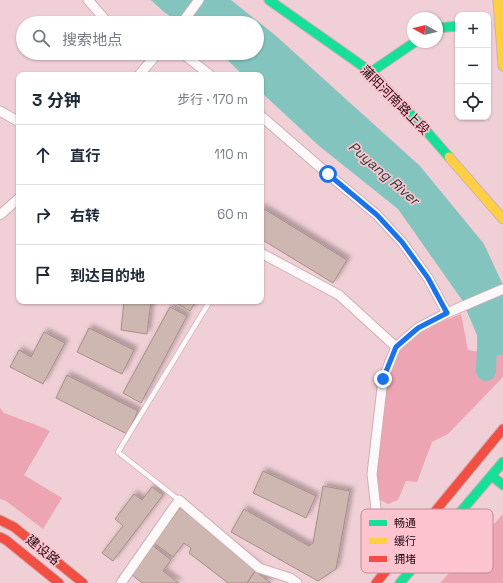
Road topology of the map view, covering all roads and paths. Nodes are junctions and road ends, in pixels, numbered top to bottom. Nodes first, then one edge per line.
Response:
1 (88, 0) edge
2 (199, 0) edge
3 (269, 0) edge
4 (498, 0) edge
5 (102, 16) edge
6 (187, 16) edge
7 (500, 22) junction
8 (491, 23) edge
9 (455, 26) edge
10 (443, 27) edge
11 (407, 48) edge
12 (152, 60) edge
13 (191, 60) edge
14 (503, 66) edge
15 (142, 72) edge
16 (206, 72) edge
17 (372, 72) junction
18 (0, 111) edge
19 (264, 119) edge
20 (16, 120) edge
21 (16, 201) edge
22 (0, 215) edge
23 (503, 220) edge
24 (264, 255) edge
25 (503, 288) edge
26 (208, 304) edge
27 (447, 313) junction
28 (396, 347) junction
29 (503, 429) edge
30 (503, 462) edge
31 (492, 476) junction
32 (503, 485) edge
33 (179, 500) junction
34 (376, 509) edge
35 (437, 509) edge
36 (463, 509) edge
37 (0, 520) edge
38 (0, 537) edge
39 (385, 573) edge
40 (408, 573) edge
41 (59, 583) edge
42 (83, 583) edge
43 (121, 583) edge
44 (297, 583) edge
45 (376, 583) edge
46 (400, 583) edge

1 - 5 street
2 - 6 street
3 - 17 main road, 蒲阳河南路上段
4 - 7 main road
7 - 8 main road
7 - 14 main road
9 - 10 main road
11 - 17 main road
12 - 15 street
13 - 16 street
17 - 23 main road, 蒲阳河南路上段
18 - 20 street
19 - 27 street
21 - 22 street
24 - 28 street
25 - 27 street
26 - 33 lane
27 - 28 street
28 - 34 street
29 - 35 main road
30 - 31 main road
31 - 32 main road
31 - 36 main road
33 - 43 street
33 - 44 street
37 - 42 main road, 建设路
38 - 41 main road, 建设路
39 - 45 main road
40 - 46 main road

